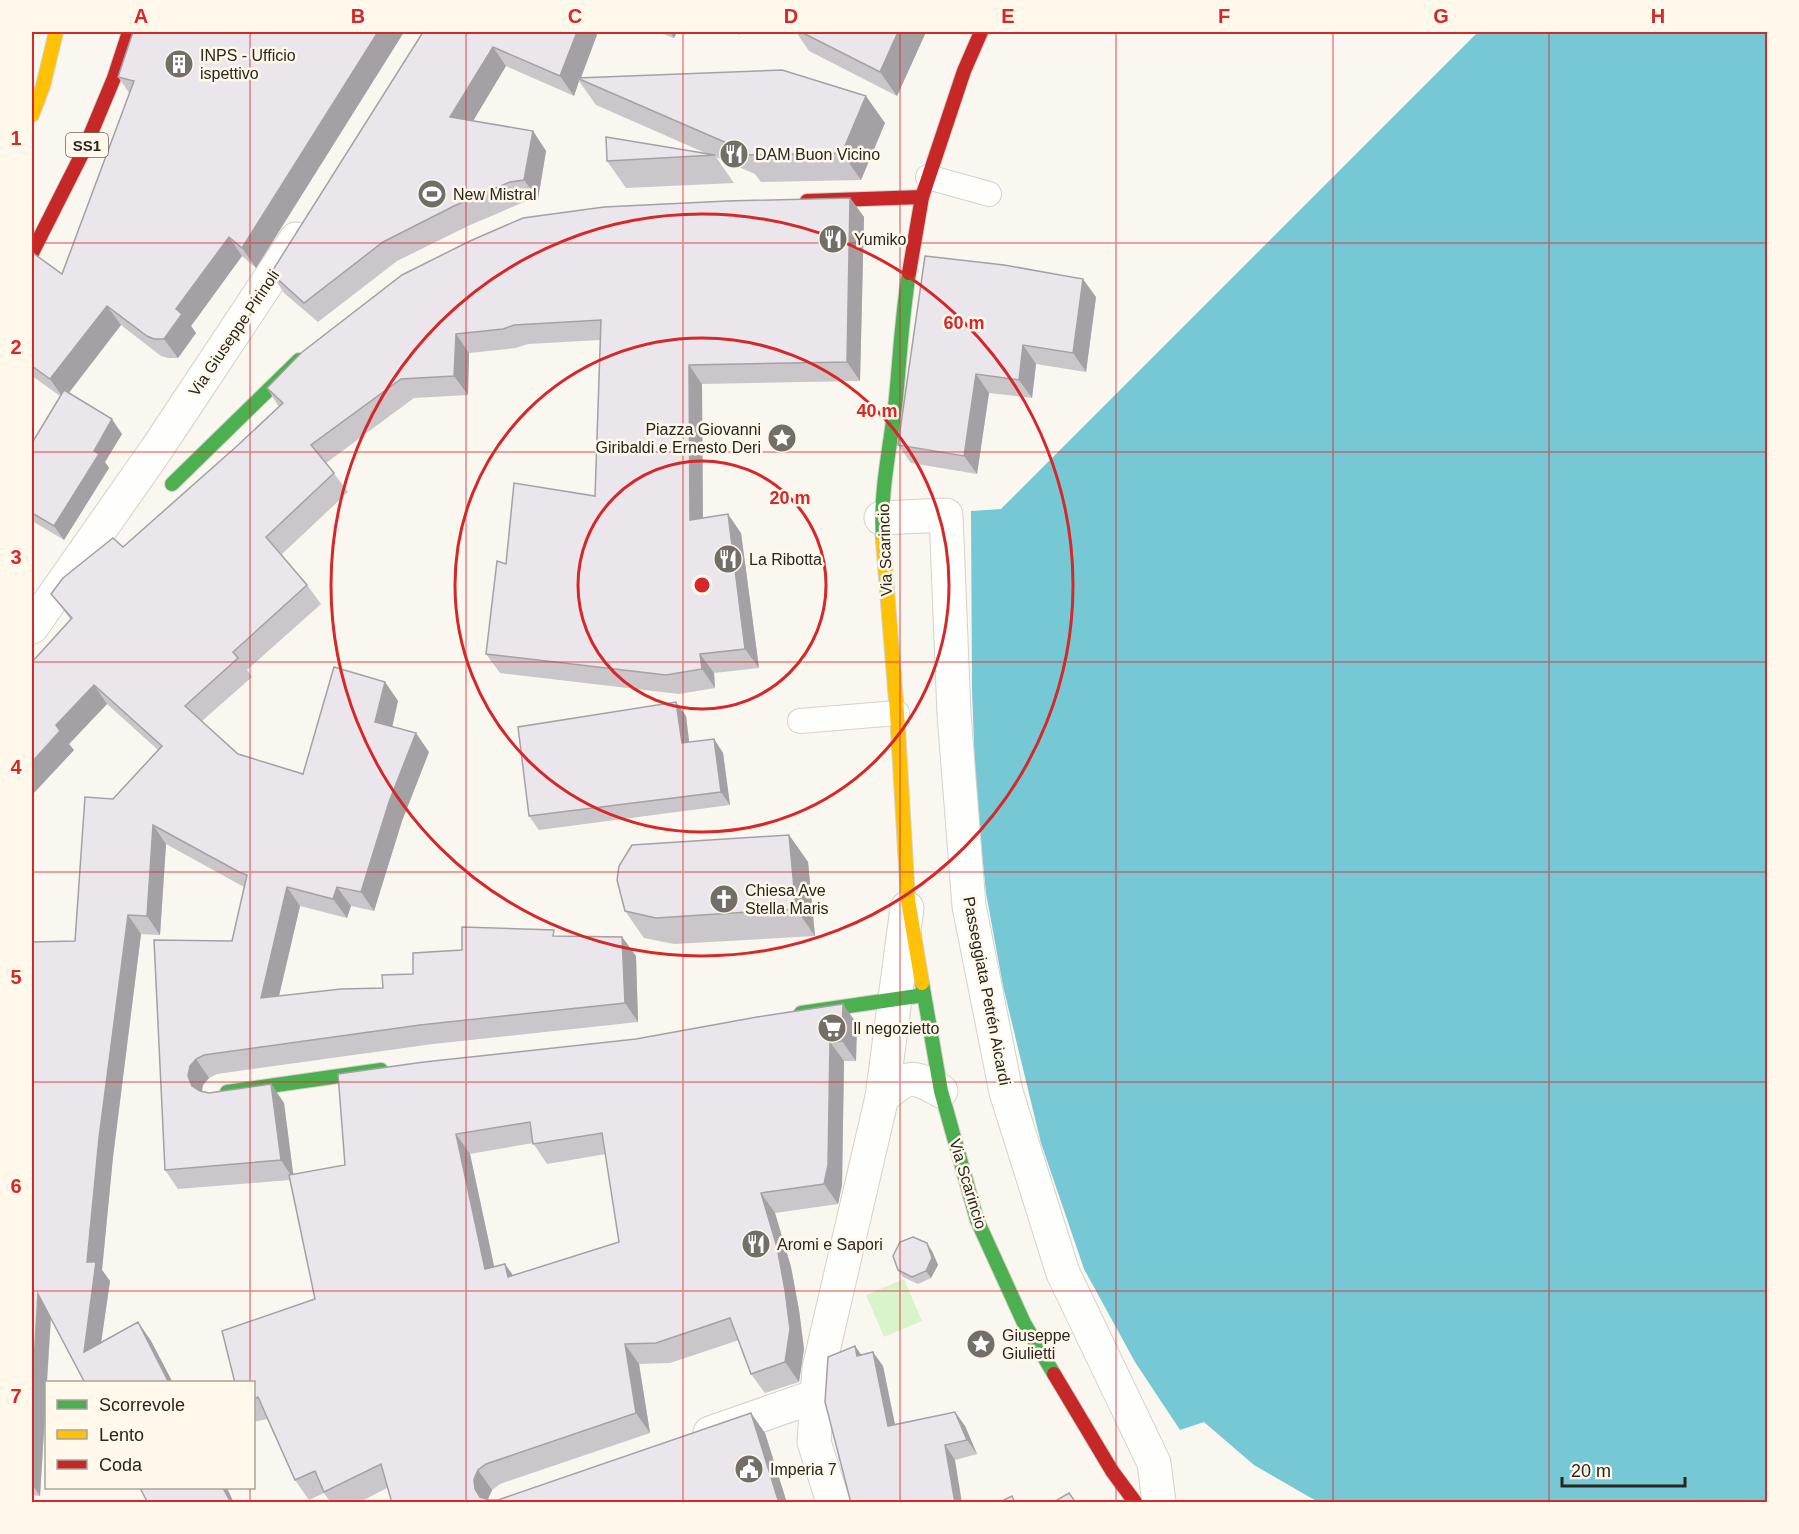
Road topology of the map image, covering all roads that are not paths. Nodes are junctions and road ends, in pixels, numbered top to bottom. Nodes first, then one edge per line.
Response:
1 (46, 32) edge
2 (56, 32) edge
3 (129, 32) edge
4 (981, 32) edge
5 (35, 59) dead end
6 (32, 115) edge
7 (925, 187) junction
8 (989, 194) dead end
9 (792, 201) edge
10 (313, 212) edge
11 (32, 253) edge
12 (310, 351) edge
13 (172, 484) dead end
14 (881, 518) junction
15 (32, 627) edge
16 (897, 713) junction
17 (800, 721) dead end
18 (908, 900) joint
19 (909, 998) junction
20 (791, 1015) edge
21 (393, 1069) edge
22 (941, 1091) junction
23 (220, 1093) edge
24 (882, 1097) junction
25 (816, 1396) junction
26 (678, 1444) edge
27 (833, 1503) edge
28 (1135, 1503) edge
29 (1159, 1503) edge

1 - 5 street
2 - 6 street
3 - 11 street, SS1
4 - 7 street, Via Scarincio
7 - 8 lane
7 - 9 street
7 - 14 street, Via Scarincio
10 - 15 street, Via Giuseppe Pirinoli
12 - 13 street
14 - 16 street, Via Scarincio
14 - 29 street, Passeggiata Petrén Aicardi
16 - 17 lane
16 - 18 street, Via Scarincio
18 - 19 street, Via Scarincio
19 - 20 street
19 - 22 street, Via Scarincio
19 - 24 street, Via Scarincio
21 - 23 street
22 - 24 street
22 - 28 street, Via Scarincio
24 - 25 street, Via Scarincio
25 - 26 street
25 - 27 street, Via Scarincio

